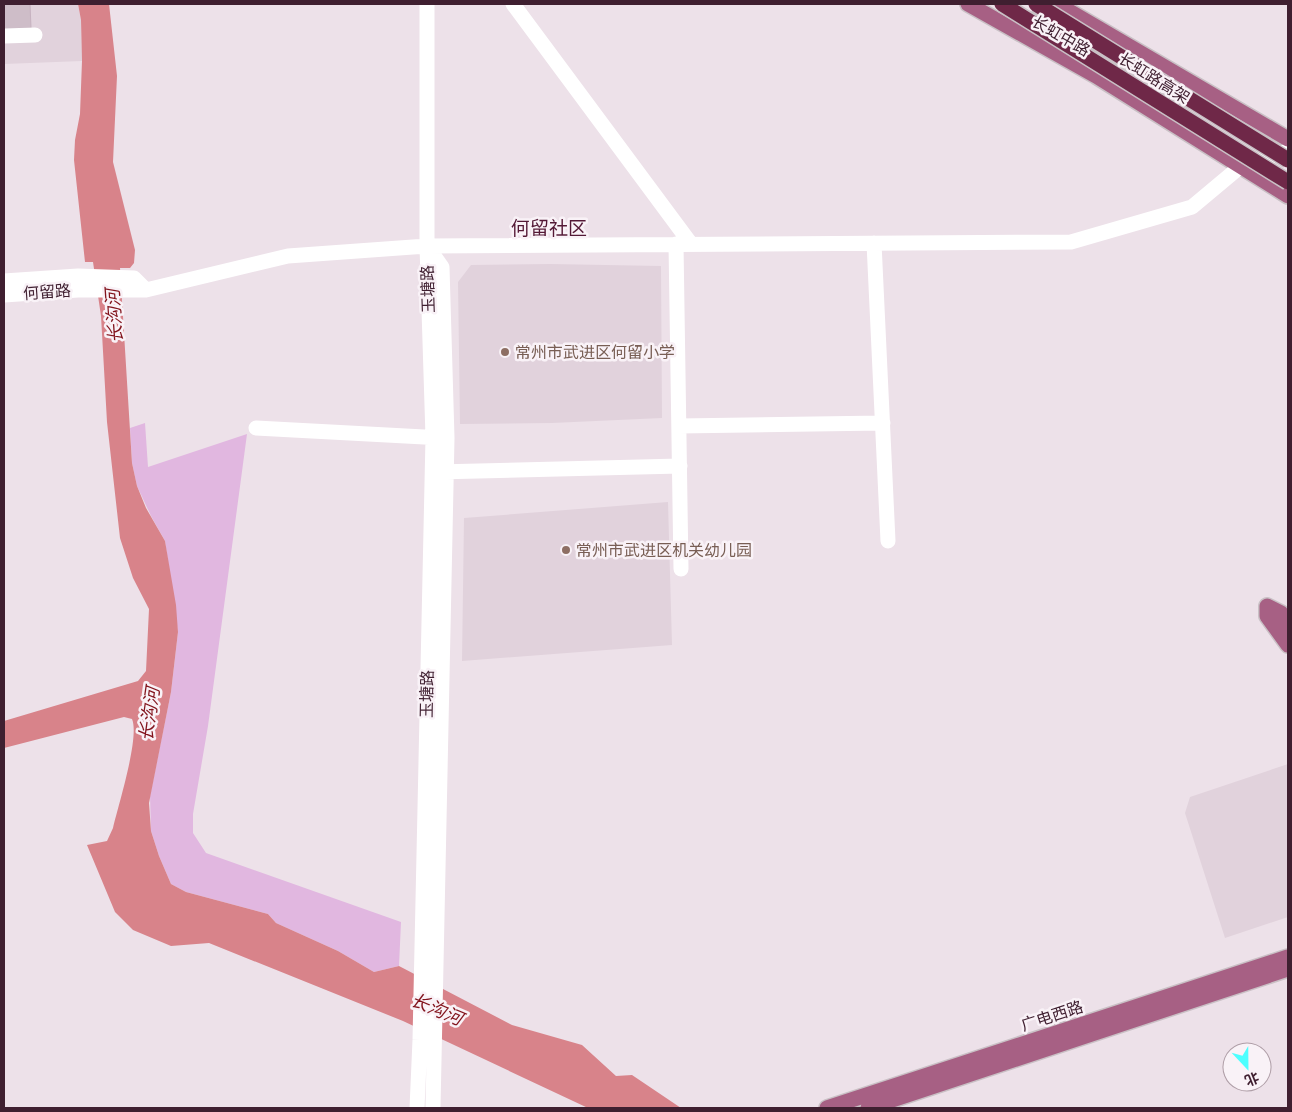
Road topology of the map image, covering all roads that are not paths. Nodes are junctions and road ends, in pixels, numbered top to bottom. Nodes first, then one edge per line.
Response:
1 (427, 4) edge
2 (513, 4) edge
3 (968, 4) edge
4 (1002, 4) edge
5 (1036, 4) edge
6 (1057, 4) edge
7 (35, 34) dead end
8 (4, 36) edge
9 (1288, 139) edge
10 (1288, 151) edge
11 (1288, 160) edge
12 (1241, 166) junction
13 (1288, 182) edge
14 (1288, 196) edge
15 (874, 243) junction
16 (684, 244) junction
17 (427, 246) junction
18 (4, 281) edge
19 (90, 283) junction
20 (4, 295) edge
21 (883, 423) junction
22 (679, 426) junction
23 (256, 428) dead end
24 (440, 438) junction
25 (680, 466) junction
26 (439, 472) junction
27 (888, 541) dead end
28 (681, 569) dead end
29 (1288, 623) edge
30 (1288, 645) edge
31 (1288, 957) edge
32 (1288, 969) edge
33 (427, 1041) junction
34 (417, 1108) edge
35 (433, 1108) edge
36 (827, 1108) edge
37 (868, 1108) edge

1 - 17 street, 玉塘路
2 - 16 street
3 - 12 main road, 长虹中路
4 - 13 highway, 长虹路高架, bridge
5 - 11 highway, 长虹路高架, bridge
6 - 9 main road, 长虹中路
7 - 8 street
10 - 12 street
12 - 14 main road, 长虹中路
12 - 15 street
15 - 16 street
15 - 21 street
16 - 17 street
16 - 22 street
17 - 19 street
17 - 24 street, 玉塘路
18 - 19 street, 何留路
19 - 20 street, 何留路
21 - 22 street
21 - 27 street
22 - 25 street
23 - 24 street
24 - 26 street, 玉塘路
25 - 26 street
25 - 28 street
26 - 33 street, 玉塘路
29 - 30 main road
31 - 36 main road, 广电西路
32 - 37 main road, 广电西路
33 - 34 street, 玉塘路
33 - 35 street, 玉塘路

